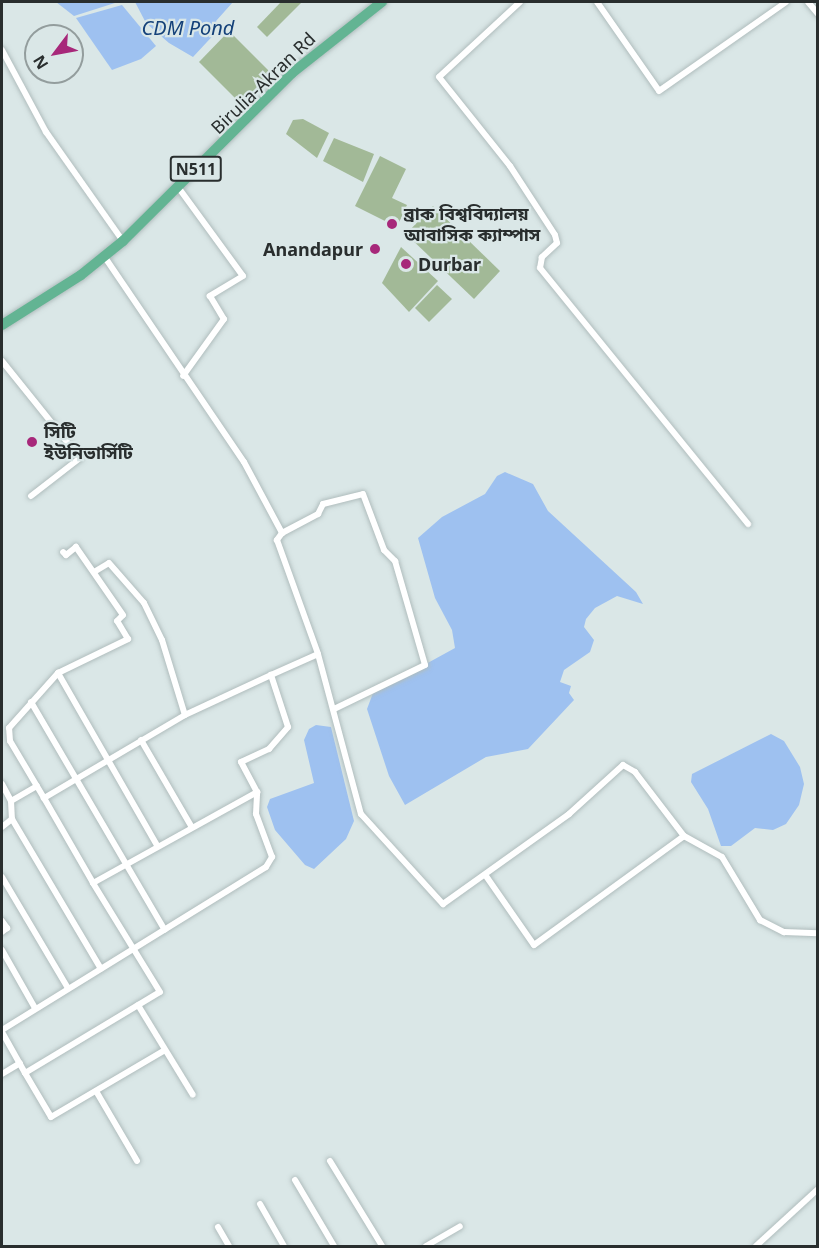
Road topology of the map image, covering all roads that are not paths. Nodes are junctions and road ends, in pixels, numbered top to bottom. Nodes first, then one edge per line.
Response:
1 (382, 2) edge
2 (520, 2) edge
3 (597, 2) edge
4 (786, 2) edge
5 (808, 2) edge
6 (818, 14) edge
7 (2, 50) edge
8 (178, 187) junction
9 (123, 240) junction
10 (104, 256) junction
11 (2, 325) edge
12 (2, 361) edge
13 (183, 376) junction
14 (31, 496) dead end
15 (748, 524) dead end
16 (282, 533) junction
17 (63, 552) dead end
18 (94, 572) junction
19 (318, 654) junction
20 (58, 673) junction
21 (271, 675) junction
22 (31, 702) junction
23 (334, 709) junction
24 (185, 715) junction
25 (141, 740) junction
26 (10, 741) junction
27 (2, 745) edge
28 (107, 760) junction
29 (77, 779) junction
30 (2, 784) edge
31 (37, 786) junction
32 (257, 792) junction
33 (44, 798) junction
34 (11, 801) junction
35 (12, 819) junction
36 (191, 826) junction
37 (2, 827) edge
38 (684, 836) junction
39 (157, 845) junction
40 (127, 863) junction
41 (486, 876) junction
42 (2, 877) edge
43 (93, 883) junction
44 (2, 921) edge
45 (165, 930) junction
46 (2, 932) edge
47 (816, 935) edge
48 (2, 950) edge
49 (133, 950) junction
50 (101, 969) junction
51 (68, 988) junction
52 (138, 1005) junction
53 (35, 1008) junction
54 (2, 1031) edge
55 (165, 1050) junction
56 (20, 1063) junction
57 (25, 1073) junction
58 (2, 1074) edge
59 (96, 1091) junction
60 (193, 1095) dead end
61 (136, 1161) dead end
62 (330, 1161) dead end
63 (295, 1180) dead end
64 (818, 1189) edge
65 (260, 1204) dead end
66 (460, 1226) dead end
67 (218, 1227) dead end
68 (229, 1246) edge
69 (284, 1246) edge
70 (334, 1246) edge
71 (382, 1246) edge
72 (426, 1246) edge
73 (756, 1246) edge

1 - 8 highway, Birulia-Akran Rd / N511
2 - 15 street
3 - 4 street
5 - 6 street
7 - 9 street
8 - 9 highway, Birulia-Akran Rd / N511
8 - 13 street
9 - 10 highway, Birulia-Akran Rd / N511
10 - 11 highway, Birulia-Akran Rd / N511
10 - 13 street
12 - 14 street
13 - 16 street
16 - 19 street
16 - 23 street
17 - 18 street
18 - 20 street
18 - 24 street
19 - 21 street
19 - 23 street
20 - 22 street
20 - 28 street
21 - 24 street
21 - 32 street
22 - 26 street
22 - 29 street
23 - 41 street
24 - 25 street
25 - 28 street
25 - 36 street
26 - 27 street
26 - 31 street
28 - 29 street
28 - 39 street
29 - 33 street
29 - 40 street
30 - 34 street
31 - 33 street
31 - 34 street
32 - 36 street
32 - 45 street
33 - 43 street
34 - 35 street
35 - 37 street
35 - 50 street
36 - 39 street
38 - 41 street
38 - 41 street
38 - 47 street
39 - 40 street
40 - 43 street
40 - 45 street
42 - 51 street
43 - 49 street
44 - 46 street
45 - 49 street
48 - 53 street
49 - 50 street
49 - 52 street
50 - 51 street
51 - 53 street
52 - 55 street
52 - 57 street
53 - 54 street
54 - 56 street
55 - 59 street
55 - 60 street
56 - 57 street
56 - 58 street
57 - 59 street
59 - 61 street
62 - 71 street
63 - 70 street
64 - 73 street
65 - 69 street
66 - 72 street
67 - 68 street

